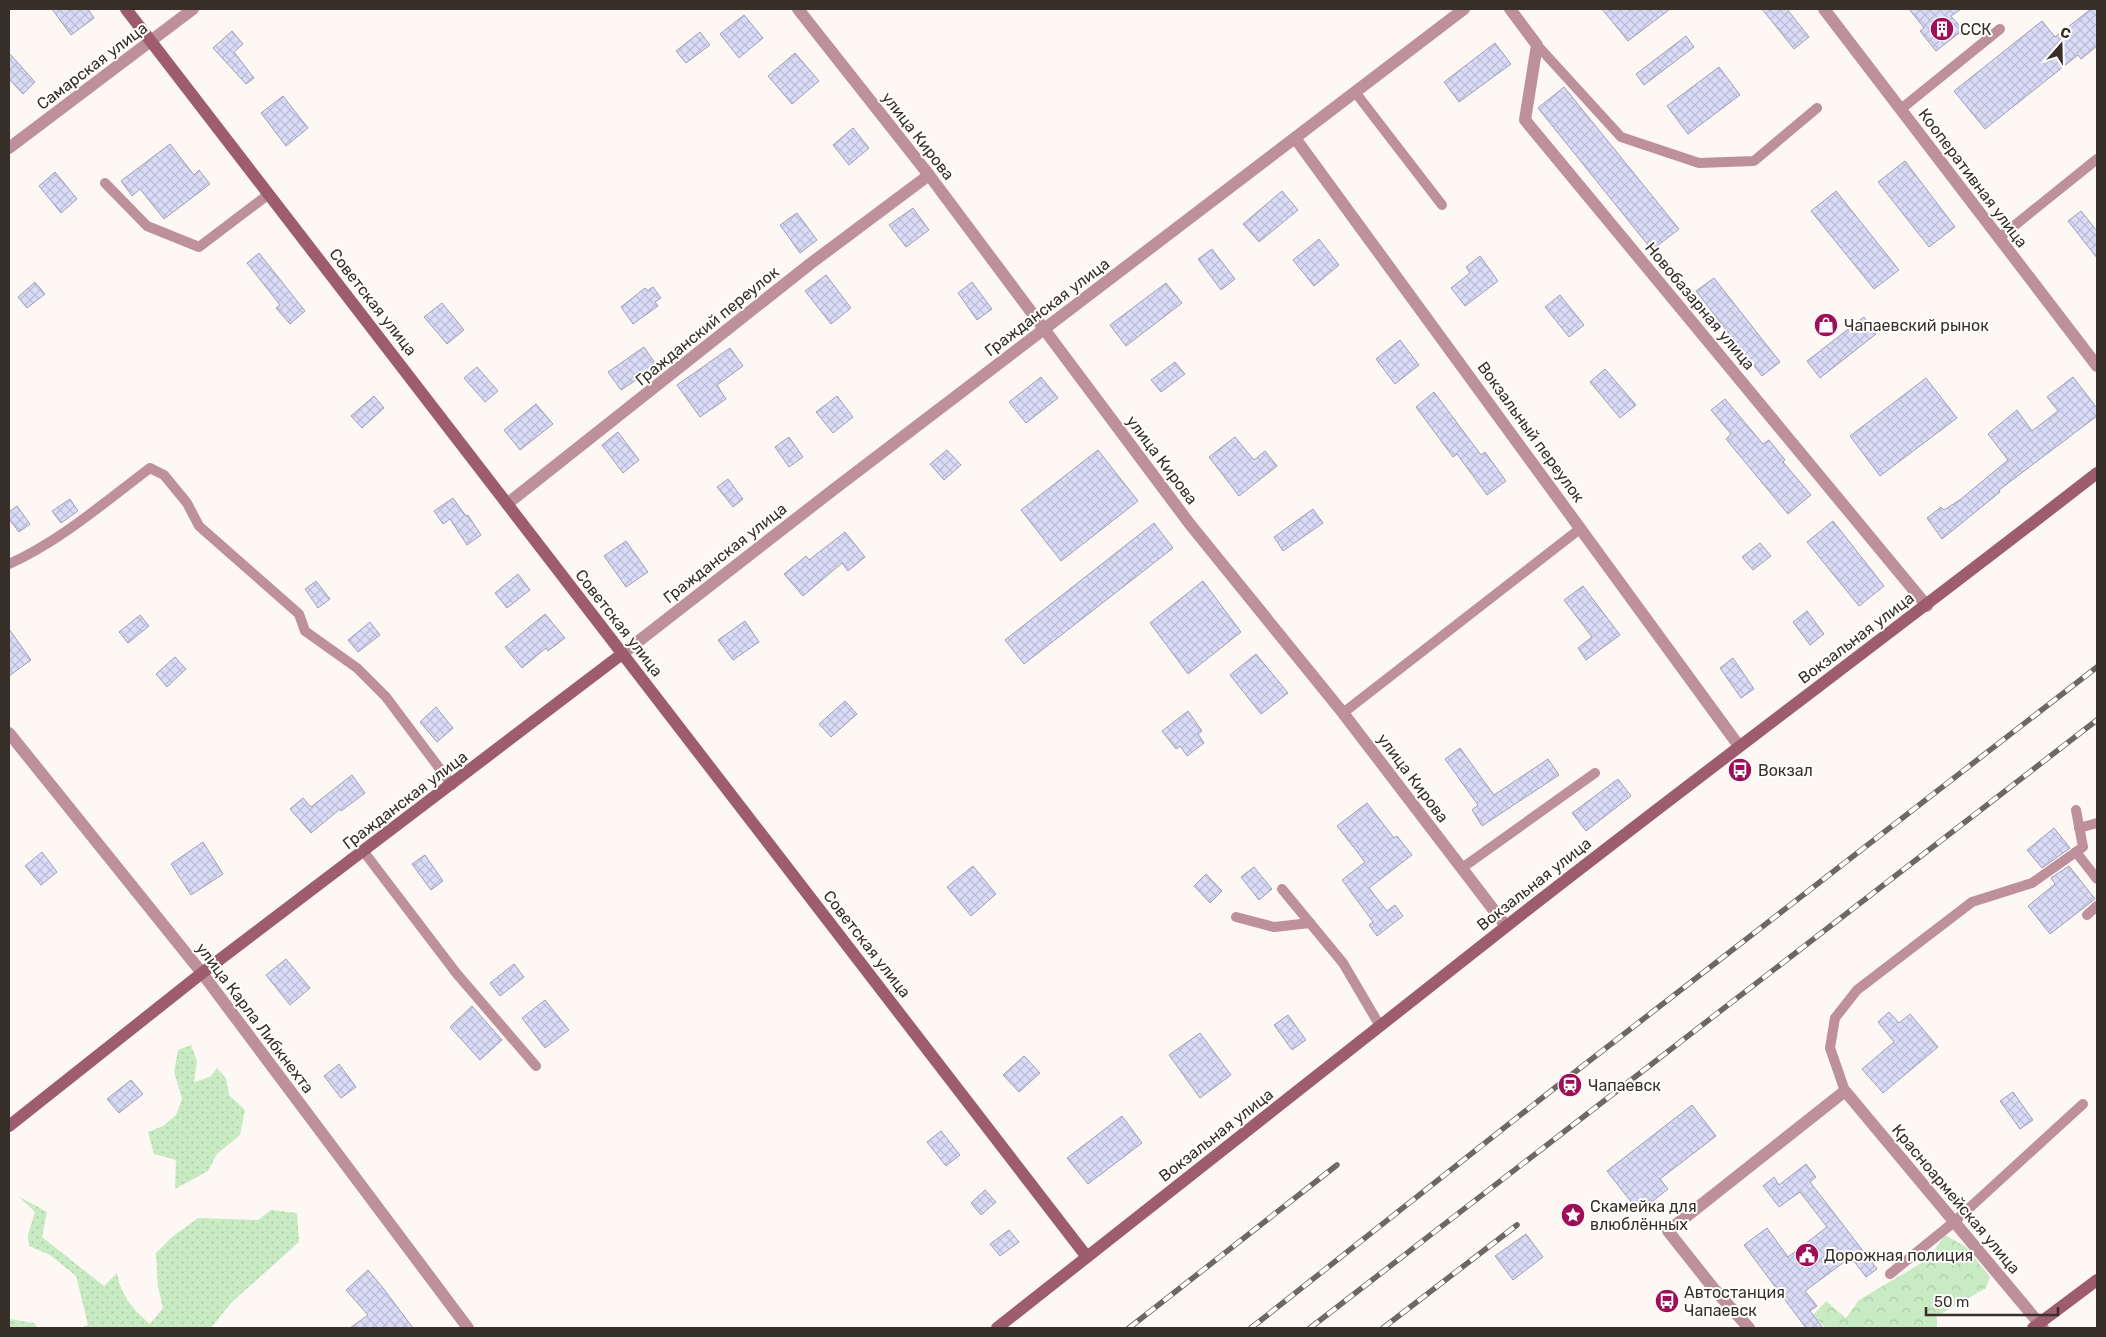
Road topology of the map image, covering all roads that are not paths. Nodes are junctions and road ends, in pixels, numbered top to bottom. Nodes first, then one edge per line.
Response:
1 (126, 9) edge
2 (194, 9) edge
3 (798, 9) edge
4 (1464, 9) edge
5 (1510, 9) edge
6 (1824, 9) edge
7 (2000, 29) dead end
8 (151, 42) junction
9 (1537, 45) junction
10 (1355, 92) junction
11 (1817, 108) dead end
12 (1901, 109) junction
13 (1295, 138) junction
14 (9, 148) edge
15 (2097, 159) edge
16 (929, 175) junction
17 (105, 183) dead end
18 (269, 194) junction
19 (1442, 205) dead end
20 (1999, 238) junction
21 (1044, 330) junction
22 (2097, 366) edge
23 (2097, 473) edge
24 (507, 504) junction
25 (1581, 528) junction
26 (9, 564) edge
27 (1927, 606) junction
28 (622, 654) junction
29 (1343, 713) junction
30 (9, 735) edge
31 (1739, 746) junction
32 (1595, 773) dead end
33 (452, 785) junction
34 (2076, 810) dead end
35 (2097, 823) edge
36 (2079, 828) junction
37 (364, 852) junction
38 (2076, 852) junction
39 (1462, 868) junction
40 (2097, 879) edge
41 (1282, 889) dead end
42 (2097, 906) edge
43 (2087, 914) dead end
44 (1236, 917) dead end
45 (1310, 923) junction
46 (1506, 926) junction
47 (202, 973) junction
48 (1380, 1026) junction
49 (536, 1066) dead end
50 (1845, 1091) junction
51 (2083, 1104) dead end
52 (9, 1126) edge
53 (1954, 1222) junction
54 (1087, 1257) junction
55 (1890, 1274) dead end
56 (2097, 1280) edge
57 (2038, 1327) edge
58 (468, 1328) edge
59 (997, 1328) edge
60 (1749, 1328) edge

1 - 8 street, Советская улица
2 - 8 street, Самарская улица
3 - 16 street, улица Кирова
4 - 10 street, Гражданская улица
5 - 9 street
6 - 12 street, Кооперативная улица
7 - 12 lane
8 - 14 street, Самарская улица
8 - 18 street, Советская улица
9 - 11 lane
9 - 27 street, Новобазарная улица
10 - 13 street, Гражданская улица
10 - 19 lane
12 - 20 street, Кооперативная улица
13 - 21 street, Гражданская улица
13 - 25 street, Вокзальный переулок
15 - 20 lane
16 - 21 street, улица Кирова
16 - 24 street, Гражданский переулок
17 - 18 lane
18 - 24 street, Советская улица
20 - 22 street, Кооперативная улица
21 - 28 street, Гражданская улица
21 - 29 street, улица Кирова
23 - 27 street, Вокзальная улица
24 - 28 street, Советская улица
25 - 29 lane
25 - 31 street, Вокзальный переулок
26 - 33 lane
27 - 31 street, Вокзальная улица
28 - 33 street, Гражданская улица
28 - 54 street, Советская улица
29 - 39 street, улица Кирова
30 - 47 street, улица Карла Либкнехта
31 - 46 street, Вокзальная улица
32 - 39 lane
33 - 37 street, Гражданская улица
34 - 36 lane
35 - 36 lane
36 - 38 lane
37 - 47 street, Гражданская улица
37 - 49 lane
38 - 40 lane
38 - 50 lane
39 - 46 street, улица Кирова
41 - 45 lane
42 - 43 lane
44 - 45 lane
45 - 48 lane
46 - 48 street, Вокзальная улица
47 - 52 street, Гражданская улица
47 - 58 street, улица Карла Либкнехта
48 - 54 street, Вокзальная улица
50 - 53 street, Красноармейская улица
50 - 60 street
51 - 53 lane
53 - 55 lane
53 - 57 street, Красноармейская улица
54 - 59 street, Вокзальная улица
56 - 57 street

